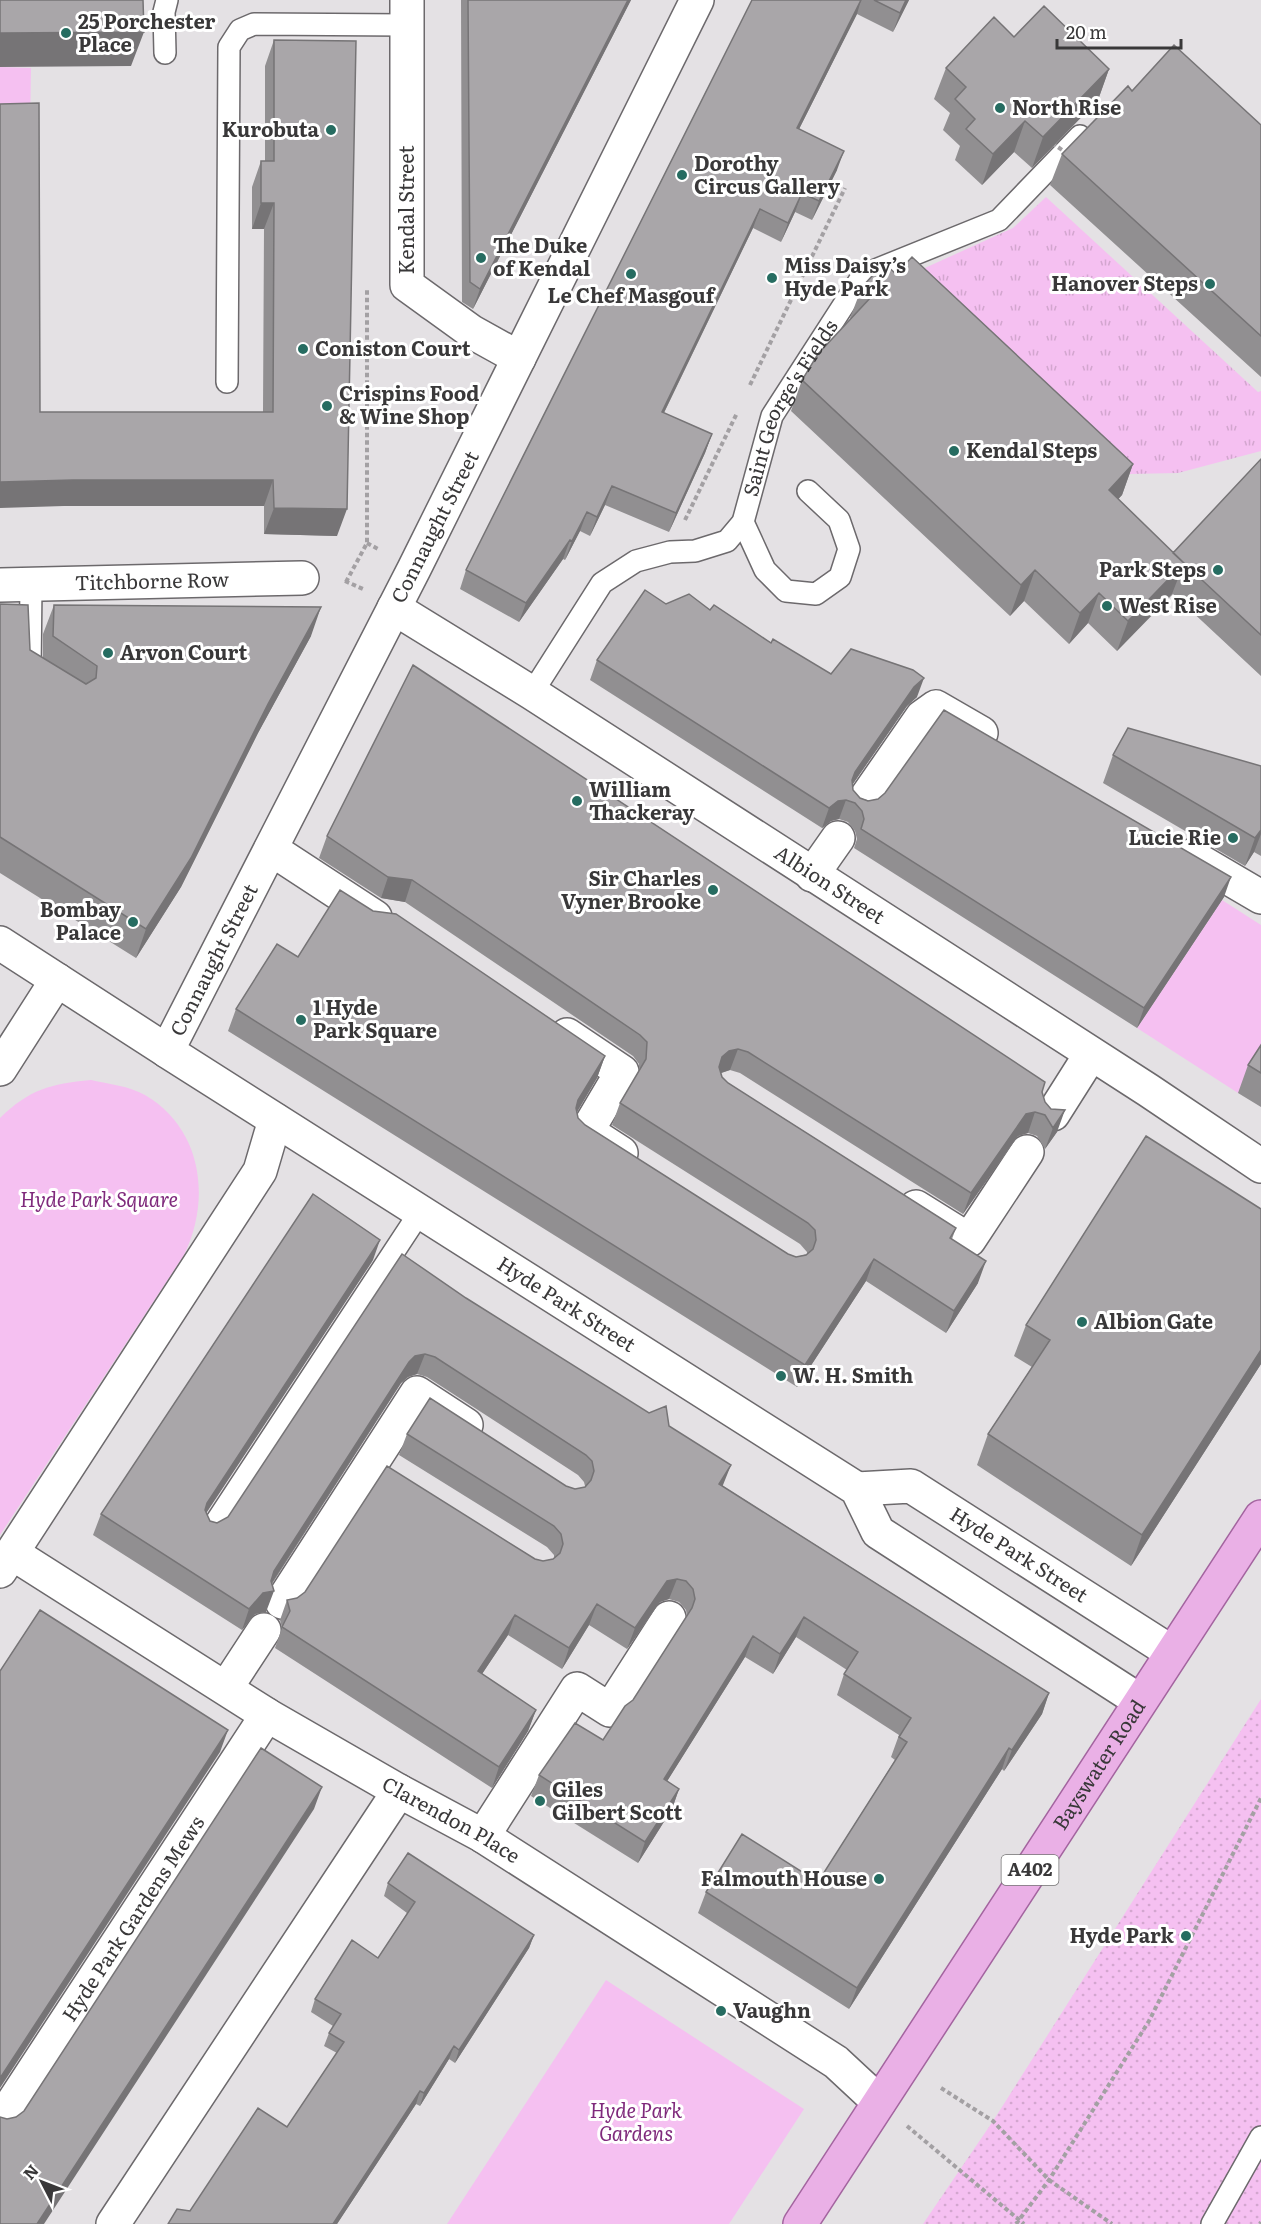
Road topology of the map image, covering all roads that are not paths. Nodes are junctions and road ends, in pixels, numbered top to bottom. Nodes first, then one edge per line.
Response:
1 (167, 0) edge
2 (697, 0) edge
3 (407, 13) edge
4 (165, 52) dead end
5 (1095, 121) edge
6 (519, 358) junction
7 (227, 382) dead end
8 (808, 491) dead end
9 (742, 522) junction
10 (303, 578) dead end
11 (16, 584) edge
12 (394, 608) junction
13 (48, 683) edge
14 (532, 693) junction
15 (1007, 748) edge
16 (863, 802) edge
17 (838, 838) dead end
18 (1170, 843) edge
19 (271, 849) junction
20 (812, 875) junction
21 (1261, 897) edge
22 (403, 923) edge
23 (0, 943) edge
24 (57, 980) junction
25 (546, 1020) edge
26 (167, 1051) junction
27 (1092, 1054) junction
28 (0, 1069) edge
29 (1053, 1113) edge
30 (275, 1120) junction
31 (1027, 1152) dead end
32 (1261, 1166) edge
33 (645, 1168) edge
34 (889, 1190) edge
35 (420, 1212) junction
36 (487, 1439) edge
37 (857, 1489) junction
38 (1261, 1517) edge
39 (210, 1531) edge
40 (6, 1562) edge
41 (282, 1602) dead end
42 (669, 1618) dead end
43 (264, 1630) dead end
44 (1171, 1652) junction
45 (226, 1689) junction
46 (1140, 1701) junction
47 (267, 1714) junction
48 (399, 1791) junction
49 (483, 1836) junction
50 (879, 2102) junction
51 (0, 2122) edge
52 (1261, 2137) edge
53 (113, 2224) edge
54 (800, 2224) edge
55 (1212, 2224) edge

1 - 4 lane
2 - 6 street, Connaught Street
3 - 6 street, Kendal Street
3 - 7 lane
5 - 9 lane, Saint George's Fields
6 - 12 street, Connaught Street
8 - 9 lane, Saint George's Fields
9 - 14 lane, Saint George's Fields
10 - 11 street, Titchborne Row
11 - 13 lane
12 - 14 street, Albion Street
12 - 19 street, Connaught Street
14 - 20 street, Albion Street
15 - 16 street
17 - 20 street
18 - 21 street
19 - 22 street
19 - 26 street, Connaught Street
20 - 27 street, Albion Street
23 - 24 street
24 - 26 street
24 - 28 street
25 - 33 street
26 - 30 street
27 - 29 street
27 - 32 street, Albion Street
30 - 35 street, Hyde Park Street
30 - 40 street
31 - 34 street
35 - 37 street, Hyde Park Street
35 - 39 lane
36 - 41 street
37 - 44 street, Hyde Park Street
37 - 46 street
38 - 44 main road, Bayswater Road / A402
40 - 45 street, Clarendon Place
42 - 49 street
43 - 45 street
44 - 46 main road, Bayswater Road / A402
45 - 47 street, Clarendon Place
46 - 50 main road, Bayswater Road / A402
47 - 48 street, Clarendon Place
47 - 51 street, Hyde Park Gardens Mews
48 - 49 street, Clarendon Place
48 - 53 street
49 - 50 street, Clarendon Place
50 - 54 main road, Bayswater Road / A402
52 - 55 lane

